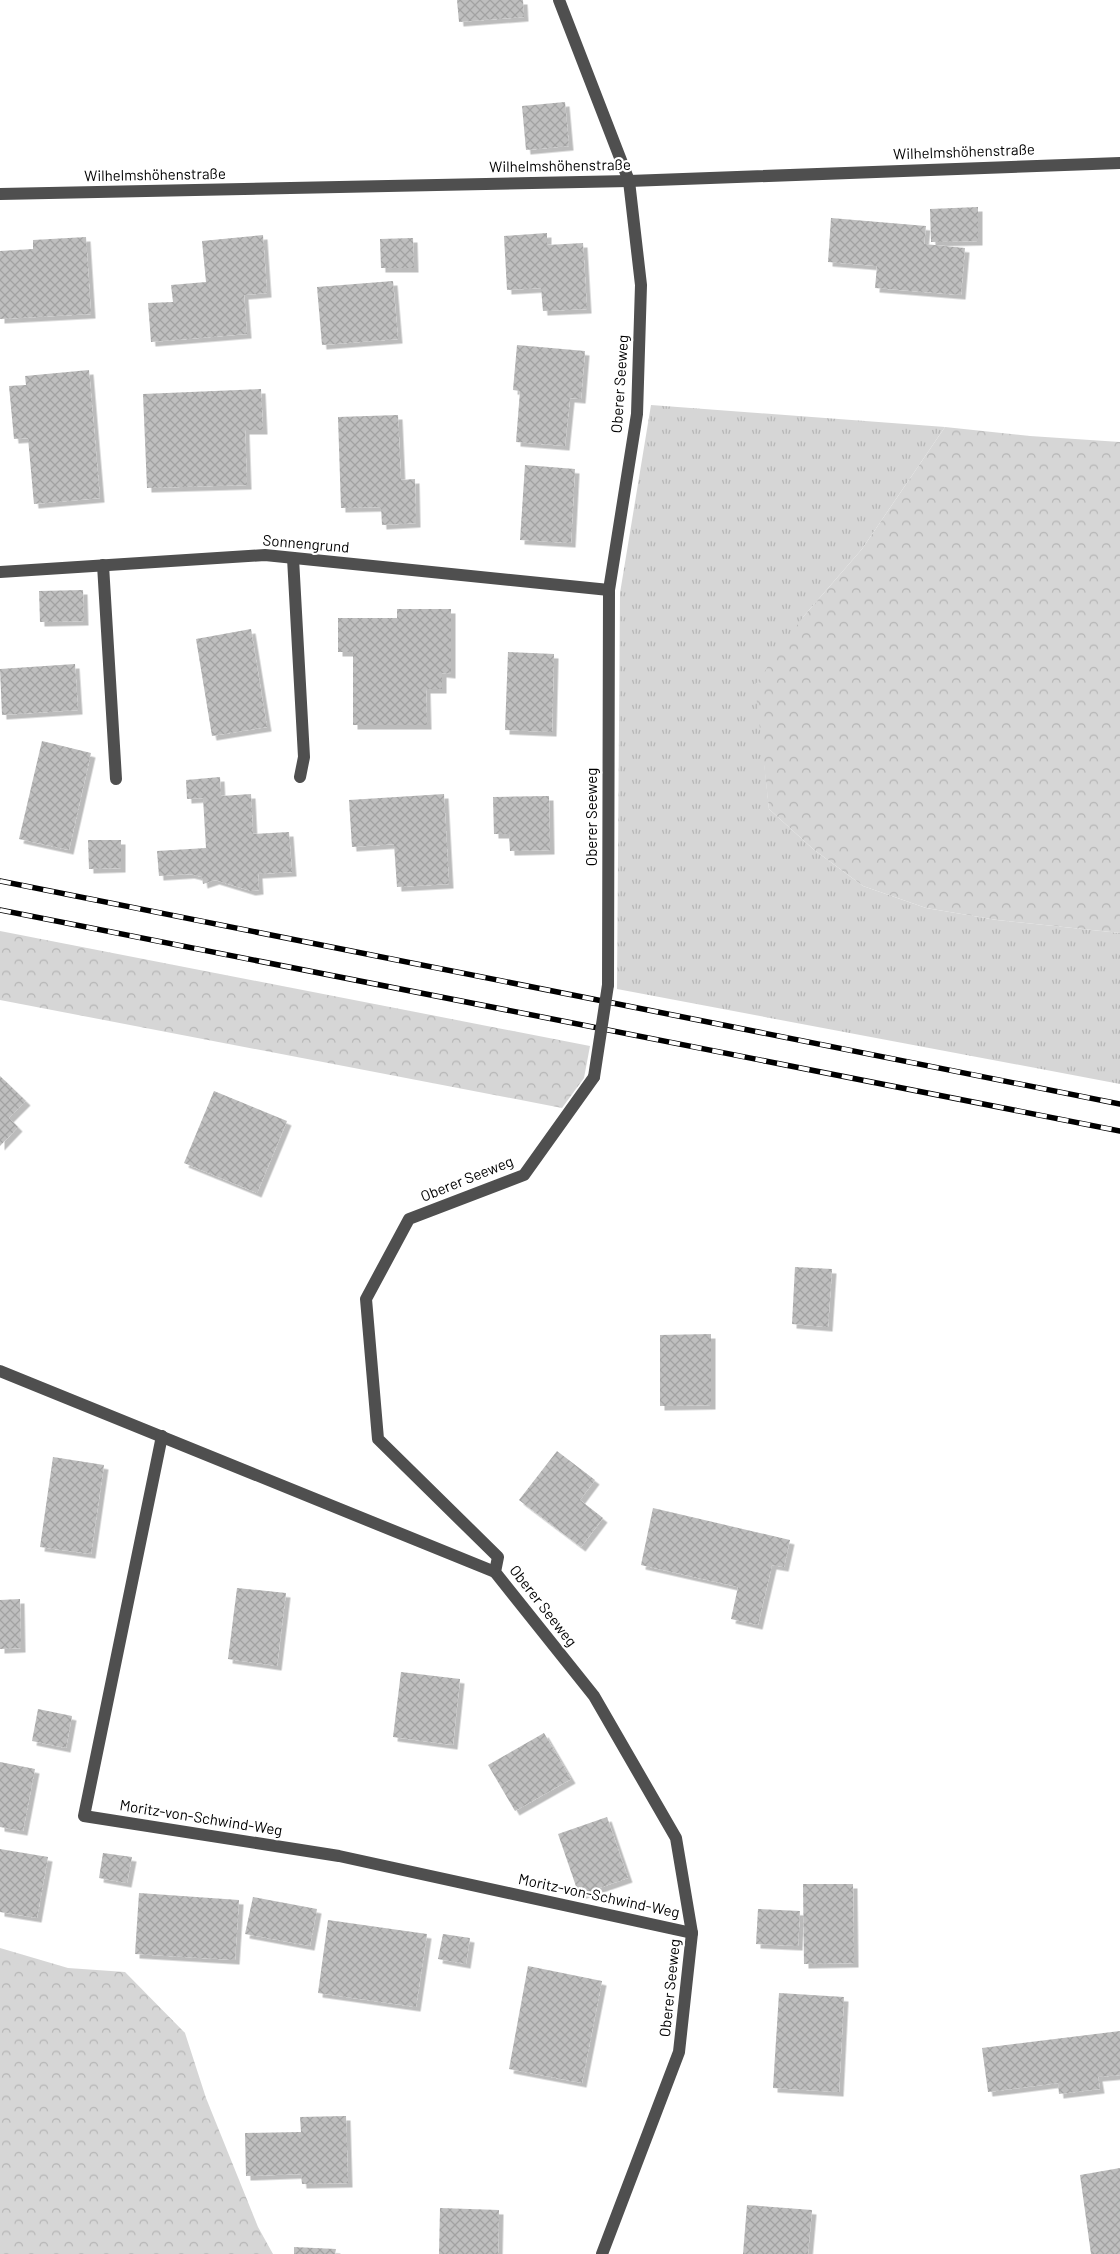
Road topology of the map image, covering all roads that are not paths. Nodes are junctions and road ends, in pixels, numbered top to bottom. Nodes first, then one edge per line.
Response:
1 (558, 0) edge
2 (1120, 162) edge
3 (629, 181) junction
4 (0, 194) edge
5 (293, 558) junction
6 (103, 565) junction
7 (0, 572) edge
8 (609, 590) junction
9 (300, 776) dead end
10 (116, 779) dead end
11 (0, 1372) edge
12 (162, 1436) junction
13 (495, 1572) junction
14 (692, 1933) junction
15 (602, 2254) edge

1 - 3 street, Oberer Seeweg
2 - 3 street, Wilhelmshöhenstraße
3 - 4 street, Wilhelmshöhenstraße
3 - 8 street, Oberer Seeweg
5 - 6 street, Sonnengrund
5 - 8 street, Sonnengrund
5 - 9 street
6 - 7 street, Sonnengrund
6 - 10 street
8 - 13 street, Oberer Seeweg, bridge
11 - 12 street
12 - 13 street
12 - 14 street, Moritz-von-Schwind-Weg
13 - 14 street, Oberer Seeweg
14 - 15 street, Oberer Seeweg

